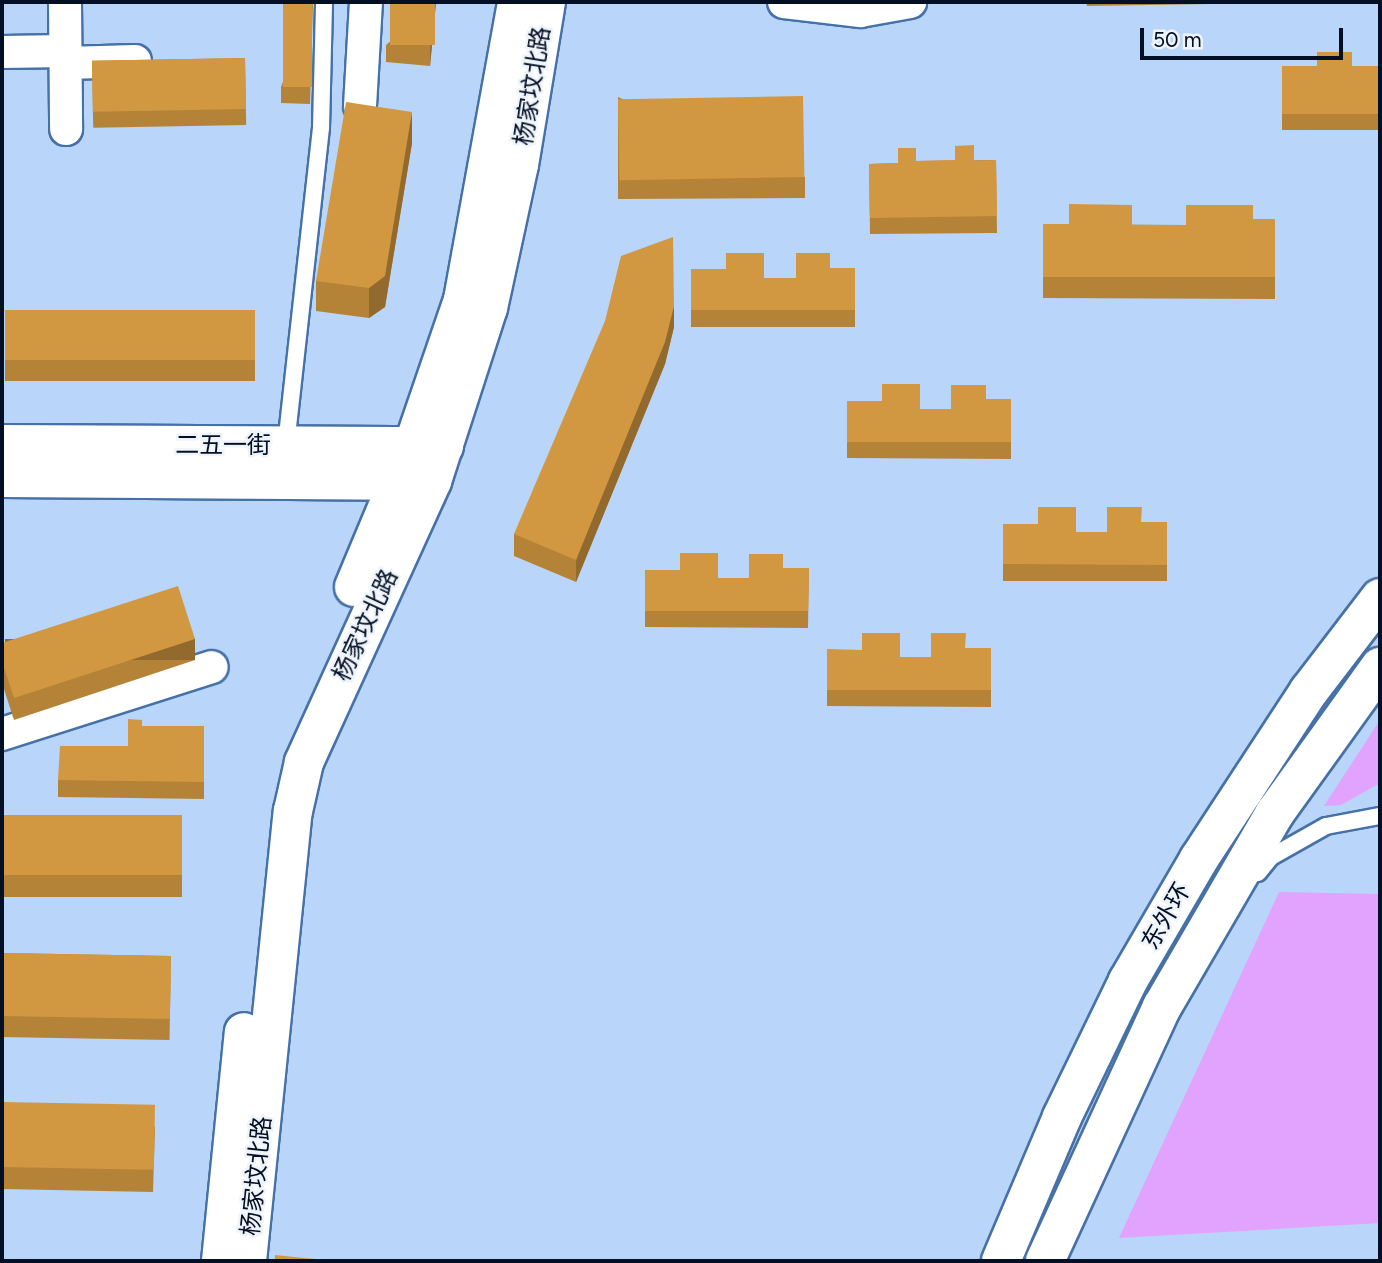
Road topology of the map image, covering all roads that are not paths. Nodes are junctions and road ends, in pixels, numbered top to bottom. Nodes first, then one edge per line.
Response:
1 (65, 2) edge
2 (324, 2) edge
3 (366, 2) edge
4 (517, 2) edge
5 (546, 2) edge
6 (784, 2) edge
7 (910, 2) edge
8 (2, 52) edge
9 (66, 57) junction
10 (170, 61) edge
11 (360, 106) edge
12 (66, 129) dead end
13 (2, 444) edge
14 (286, 446) junction
15 (422, 463) junction
16 (2, 478) edge
17 (1380, 598) edge
18 (212, 667) dead end
19 (1380, 667) edge
20 (2, 734) edge
21 (1380, 816) edge
22 (1193, 954) junction
23 (221, 1261) edge
24 (247, 1261) edge
25 (1002, 1261) edge
26 (1045, 1261) edge

1 - 9 street
2 - 14 lane
3 - 11 street
4 - 15 main road, 杨家坟北路
5 - 15 main road, 杨家坟北路
6 - 7 street
8 - 9 street
9 - 10 street
9 - 12 street
13 - 14 main road, 二五一街
14 - 15 main road, 二五一街
15 - 16 main road, 二五一街
15 - 23 main road, 杨家坟北路
15 - 24 main road, 杨家坟北路
17 - 25 main road, 东外环
18 - 20 street
19 - 22 main road, 东外环
21 - 22 lane
22 - 26 main road, 东外环

